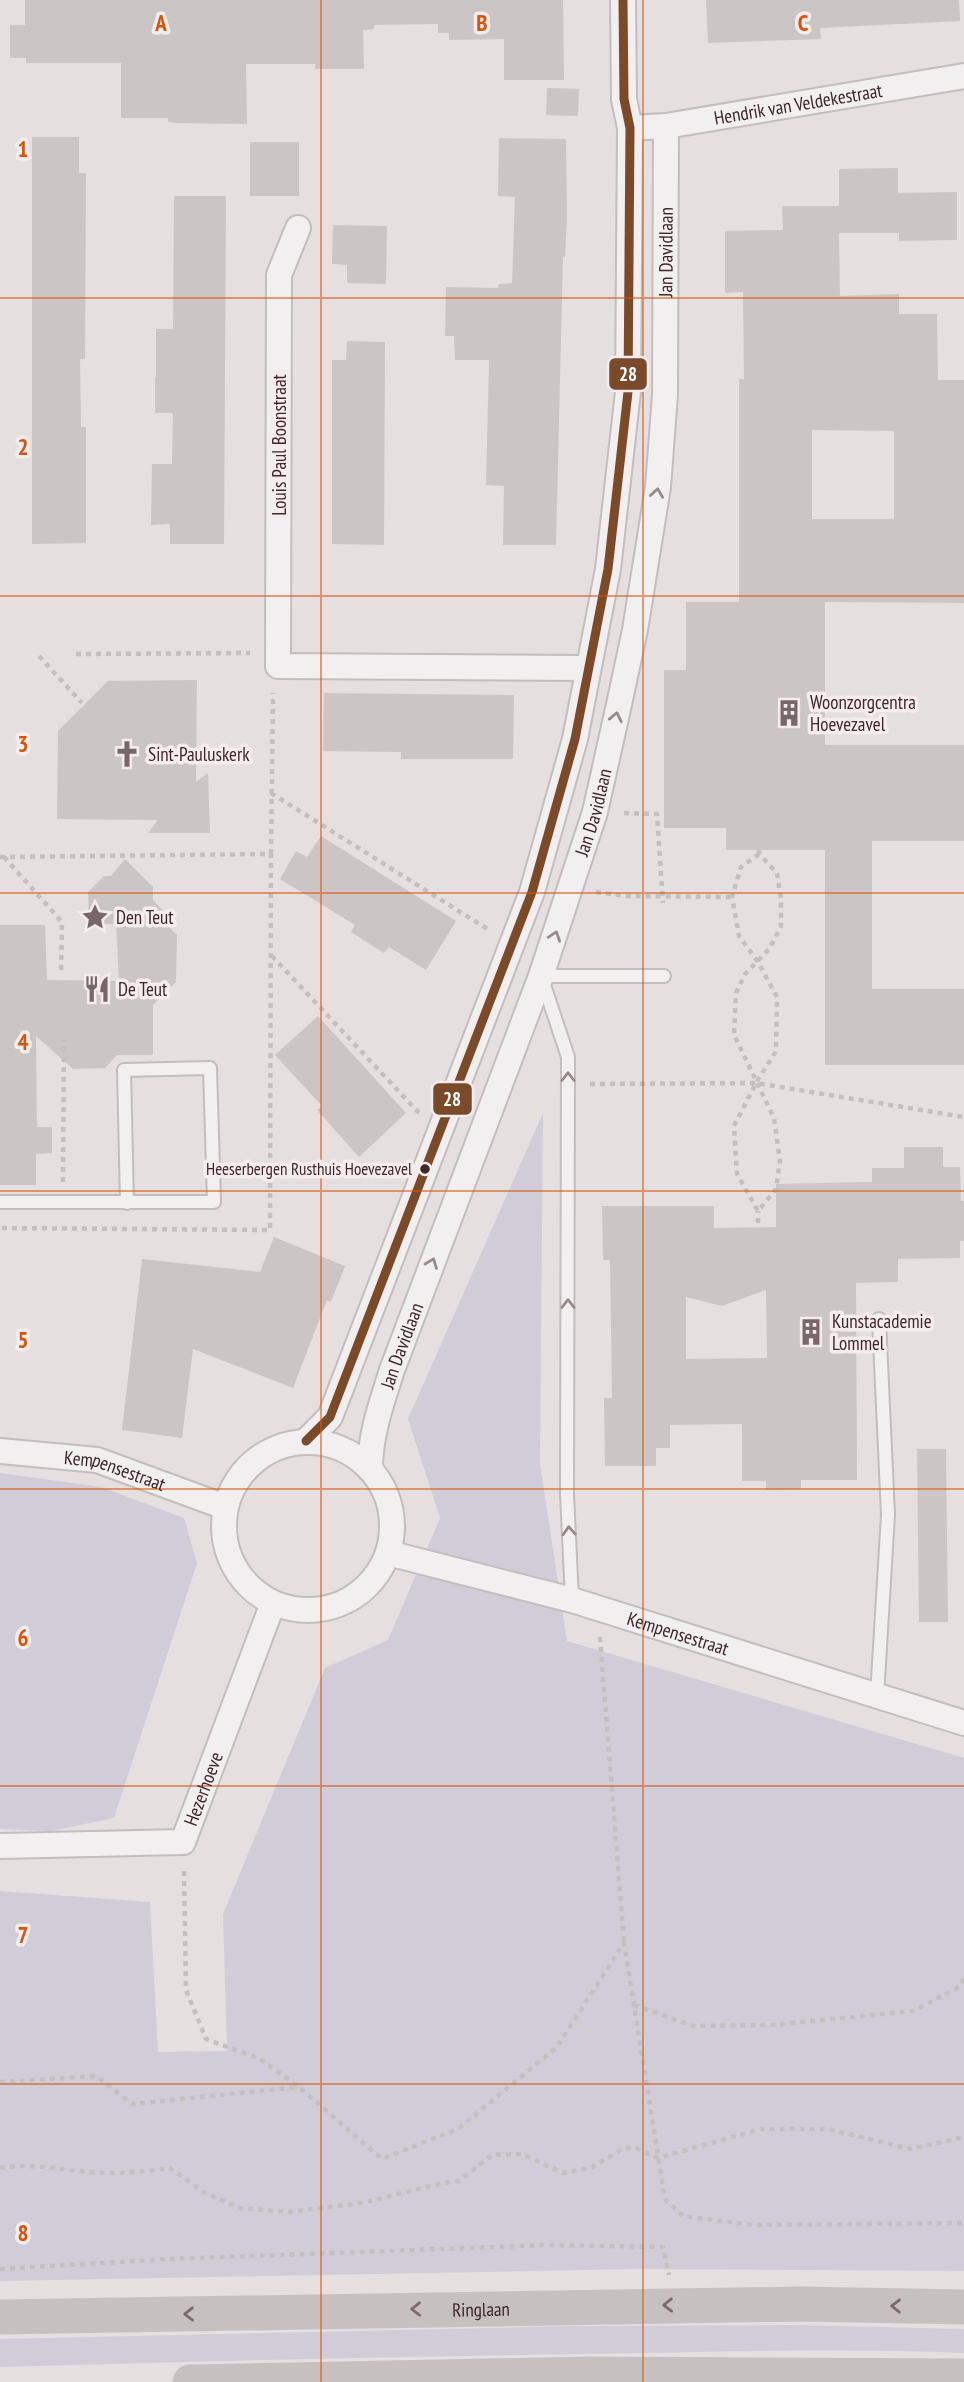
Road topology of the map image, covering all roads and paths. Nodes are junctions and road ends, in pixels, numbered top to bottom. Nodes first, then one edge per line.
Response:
1 (622, 0) edge
2 (964, 76) edge
3 (666, 126) junction
4 (629, 128) junction
5 (298, 228) dead end
6 (628, 392) junction
7 (665, 395) junction
8 (76, 654) dead end
9 (39, 656) dead end
10 (278, 666) junction
11 (589, 668) junction
12 (82, 703) dead end
13 (271, 792) junction
14 (595, 812) junction
15 (271, 855) junction
16 (2, 857) edge
17 (571, 888) junction
18 (661, 895) junction
19 (732, 897) junction
20 (663, 903) dead end
21 (512, 944) junction
22 (272, 955) junction
23 (758, 962) junction
24 (61, 974) dead end
25 (541, 975) junction
26 (664, 975) dead end
27 (477, 1039) junction
28 (64, 1040) dead end
29 (511, 1053) junction
30 (755, 1083) junction
31 (568, 1084) junction
32 (964, 1117) edge
33 (443, 1124) junction
34 (0, 1202) edge
35 (62, 1202) junction
36 (127, 1203) junction
37 (758, 1211) junction
38 (758, 1223) dead end
39 (0, 1228) edge
40 (379, 1288) junction
41 (417, 1302) junction
42 (879, 1319) dead end
43 (306, 1441) junction
44 (0, 1451) edge
45 (370, 1469) junction
46 (225, 1507) junction
47 (388, 1553) junction
48 (572, 1600) junction
49 (273, 1603) junction
50 (598, 1608) junction
51 (877, 1696) junction
52 (964, 1723) edge
53 (183, 1842) junction
54 (0, 1846) edge
55 (624, 1943) junction
56 (964, 1979) edge
57 (634, 2005) junction
58 (0, 2082) edge
59 (299, 2087) junction
60 (964, 2137) edge
61 (658, 2158) junction
62 (0, 2168) edge
63 (964, 2223) edge
64 (0, 2269) edge
65 (669, 2277) dead end
66 (964, 2307) edge
67 (0, 2317) edge
68 (964, 2376) edge
69 (190, 2382) edge

1 - 4 street, Jan Davidlaan
2 - 3 street, Hendrik van Veldekestraat
3 - 4 street, Hendrik van Veldekestraat
3 - 7 street, Jan Davidlaan
4 - 6 street, Jan Davidlaan
5 - 10 street, Louis Paul Boonstraat
6 - 7 street
6 - 11 street, Jan Davidlaan
14 -> 7 street, Jan Davidlaan
8 - 10 path
9 - 12 path
10 - 11 street
10 - 13 path
11 - 21 street, Jan Davidlaan
13 - 15 path
13 - 21 path
14 - 17 street, Jan Davidlaan
14 - 18 path
15 - 16 path
15 - 22 path
16 - 24 path
17 - 18 path
25 -> 17 street, Jan Davidlaan
18 - 19 path
18 - 20 path
19 - 23 path
19 - 23 path
21 - 27 street, Jan Davidlaan
22 - 33 path
22 - 39 path
23 - 30 path
23 - 30 path
25 - 26 lane
25 - 29 street, Jan Davidlaan
31 -> 25 lane
27 - 29 street
27 - 33 street, Jan Davidlaan
28 - 35 path
41 -> 29 street, Jan Davidlaan
30 - 31 path
30 - 32 path
30 - 37 path
30 - 37 path
48 -> 31 lane
33 - 40 street, Jan Davidlaan
34 - 35 lane
35 - 36 lane
36 - 36 lane
37 - 38 path
40 - 41 street
40 - 43 street, Jan Davidlaan
41 - 45 street, Jan Davidlaan
42 - 51 lane
43 - 45 street
43 - 46 street
44 - 46 street, Kempensestraat
45 - 47 street
46 - 49 street
47 - 48 street, Kempensestraat
47 - 49 street
48 - 50 street, Kempensestraat
49 - 53 street, Hezerhoeve
50 - 51 street, Kempensestraat
50 - 55 path
51 - 52 street, Kempensestraat
53 - 54 street, Hezerhoeve
53 - 59 path
55 - 57 path
55 - 59 path
56 - 57 path
57 - 61 path
58 - 59 path
60 - 61 path
61 - 62 path
61 - 63 path
64 - 65 path
66 -> 67 main road, Ringlaan
68 - 69 main road

